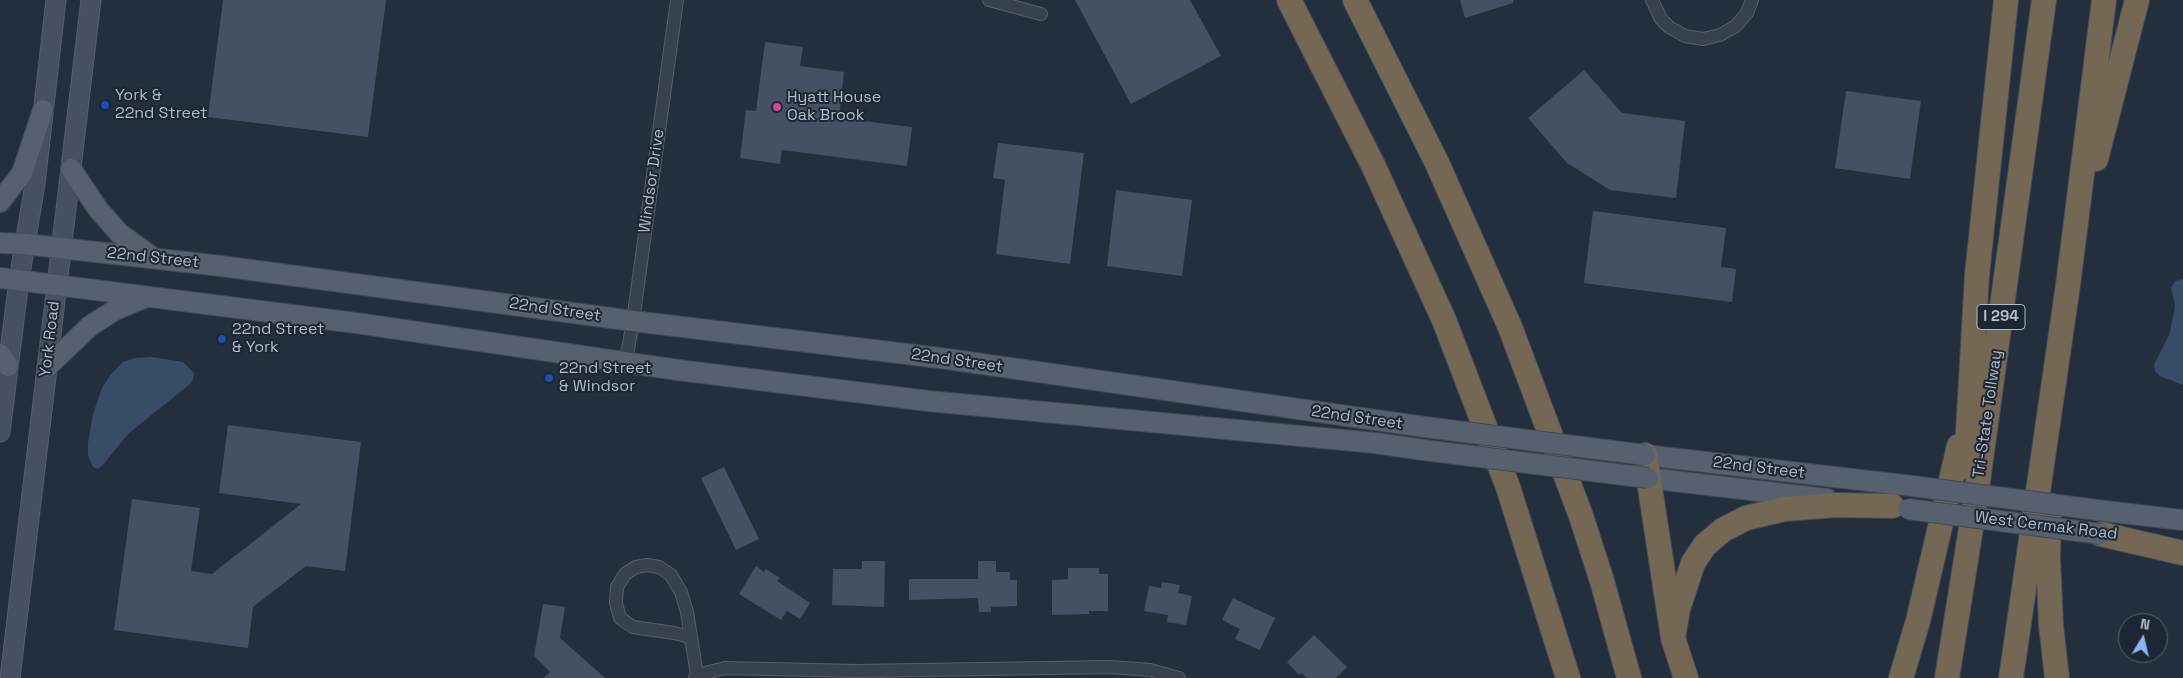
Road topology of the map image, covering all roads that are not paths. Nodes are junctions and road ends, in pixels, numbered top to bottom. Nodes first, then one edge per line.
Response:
1 (56, 0) edge
2 (91, 0) edge
3 (677, 0) edge
4 (989, 0) edge
5 (1289, 0) edge
6 (1355, 0) edge
7 (1652, 0) edge
8 (1752, 0) edge
9 (2006, 0) edge
10 (2044, 0) edge
11 (2104, 0) edge
12 (2136, 0) edge
13 (1041, 14) dead end
14 (43, 110) junction
15 (71, 169) junction
16 (0, 202) edge
17 (0, 243) edge
18 (25, 244) junction
19 (62, 248) junction
20 (152, 257) junction
21 (9, 279) edge
22 (57, 285) junction
23 (2068, 286) junction
24 (146, 296) junction
25 (634, 321) junction
26 (4, 360) edge
27 (626, 361) junction
28 (47, 367) junction
29 (1971, 375) junction
30 (2050, 414) junction
31 (0, 432) edge
32 (1646, 466) junction
33 (1912, 486) joint
34 (1900, 508) junction
35 (2183, 520) edge
36 (2103, 522) junction
37 (2183, 544) edge
38 (2183, 553) edge
39 (1954, 633) junction
40 (690, 637) junction
41 (1673, 638) junction
42 (696, 676) edge
43 (10, 678) edge
44 (1179, 678) edge
45 (1568, 678) edge
46 (1629, 678) edge
47 (1686, 678) edge
48 (1901, 678) edge
49 (1947, 678) edge
50 (2010, 678) edge
51 (2057, 678) edge

1 - 14 main road
2 - 15 main road, York Road
3 - 25 street, Windsor Drive
4 - 13 street
5 - 45 highway
6 - 46 highway
7 - 8 street
9 - 29 highway
10 - 39 highway, Tri-State Tollway / I 294
11 - 23 highway
12 - 23 highway
14 - 16 main road
14 - 18 main road
15 - 19 main road, York Road
15 - 20 main road
17 - 18 main road, 22nd Street
18 - 19 main road, 22nd Street
18 - 21 main road
19 - 20 main road, 22nd Street
19 - 22 main road, York Road
20 - 25 main road, 22nd Street
21 - 22 main road, 22nd Street
21 - 26 main road
22 - 24 main road, 22nd Street
22 - 28 main road, York Road
23 - 30 highway
24 - 27 main road, 22nd Street
24 - 28 main road
25 - 27 street, Windsor Drive
25 - 32 main road, 22nd Street, bridge
26 - 31 main road
27 - 32 main road, 22nd Street, bridge
28 - 43 main road, York Road
29 - 39 highway
29 - 48 highway
30 - 50 highway
30 - 51 highway
32 - 33 main road, 22nd Street
32 - 34 main road, 22nd Street
32 - 41 highway
33 - 36 main road, West Cermak Road, bridge
34 - 36 main road, West Cermak Road, bridge
34 - 41 highway
35 - 36 main road, West Cermak Road
36 - 37 main road, West Cermak Road
36 - 38 highway
39 - 49 highway, Tri-State Tollway / I 294
40 - 40 street
40 - 42 street
41 - 47 highway
42 - 44 street

